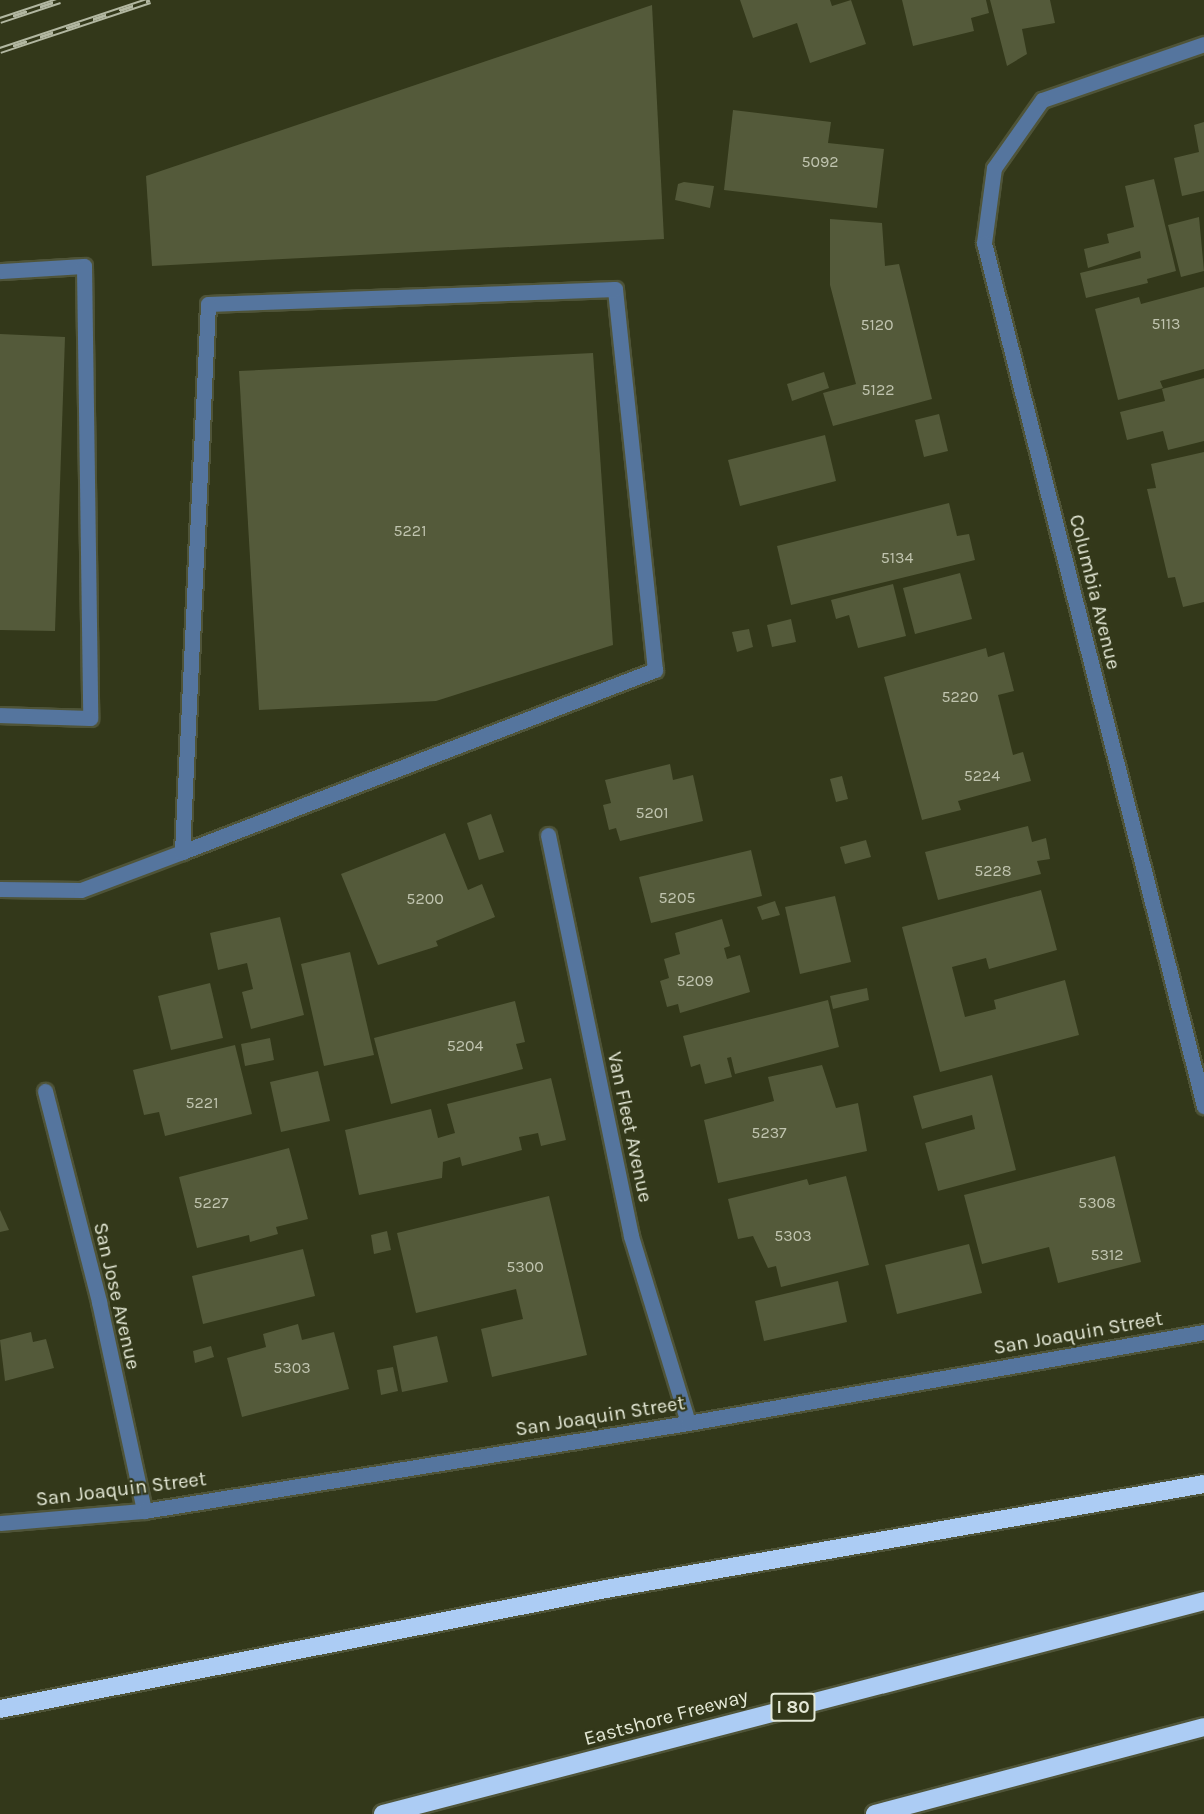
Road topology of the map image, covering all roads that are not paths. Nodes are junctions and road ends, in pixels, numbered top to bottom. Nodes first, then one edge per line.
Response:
1 (1204, 44) edge
2 (0, 271) edge
3 (0, 715) edge
4 (548, 835) dead end
5 (182, 852) junction
6 (0, 889) edge
7 (45, 1091) dead end
8 (1204, 1106) edge
9 (1204, 1332) edge
10 (688, 1423) junction
11 (1204, 1484) edge
12 (144, 1511) junction
13 (0, 1523) edge
14 (1204, 1601) edge
15 (0, 1709) edge
16 (1204, 1727) edge
17 (383, 1814) edge
18 (875, 1814) edge

1 - 8 street, Columbia Avenue
2 - 3 street
4 - 10 street, Van Fleet Avenue
5 - 5 street
5 - 6 street
7 - 12 street, San Jose Avenue
9 - 10 street, San Joaquin Street
10 - 12 street, San Joaquin Street
11 - 15 highway
12 - 13 street, San Joaquin Street
14 - 17 highway, Eastshore Freeway / I 80
16 - 18 highway

